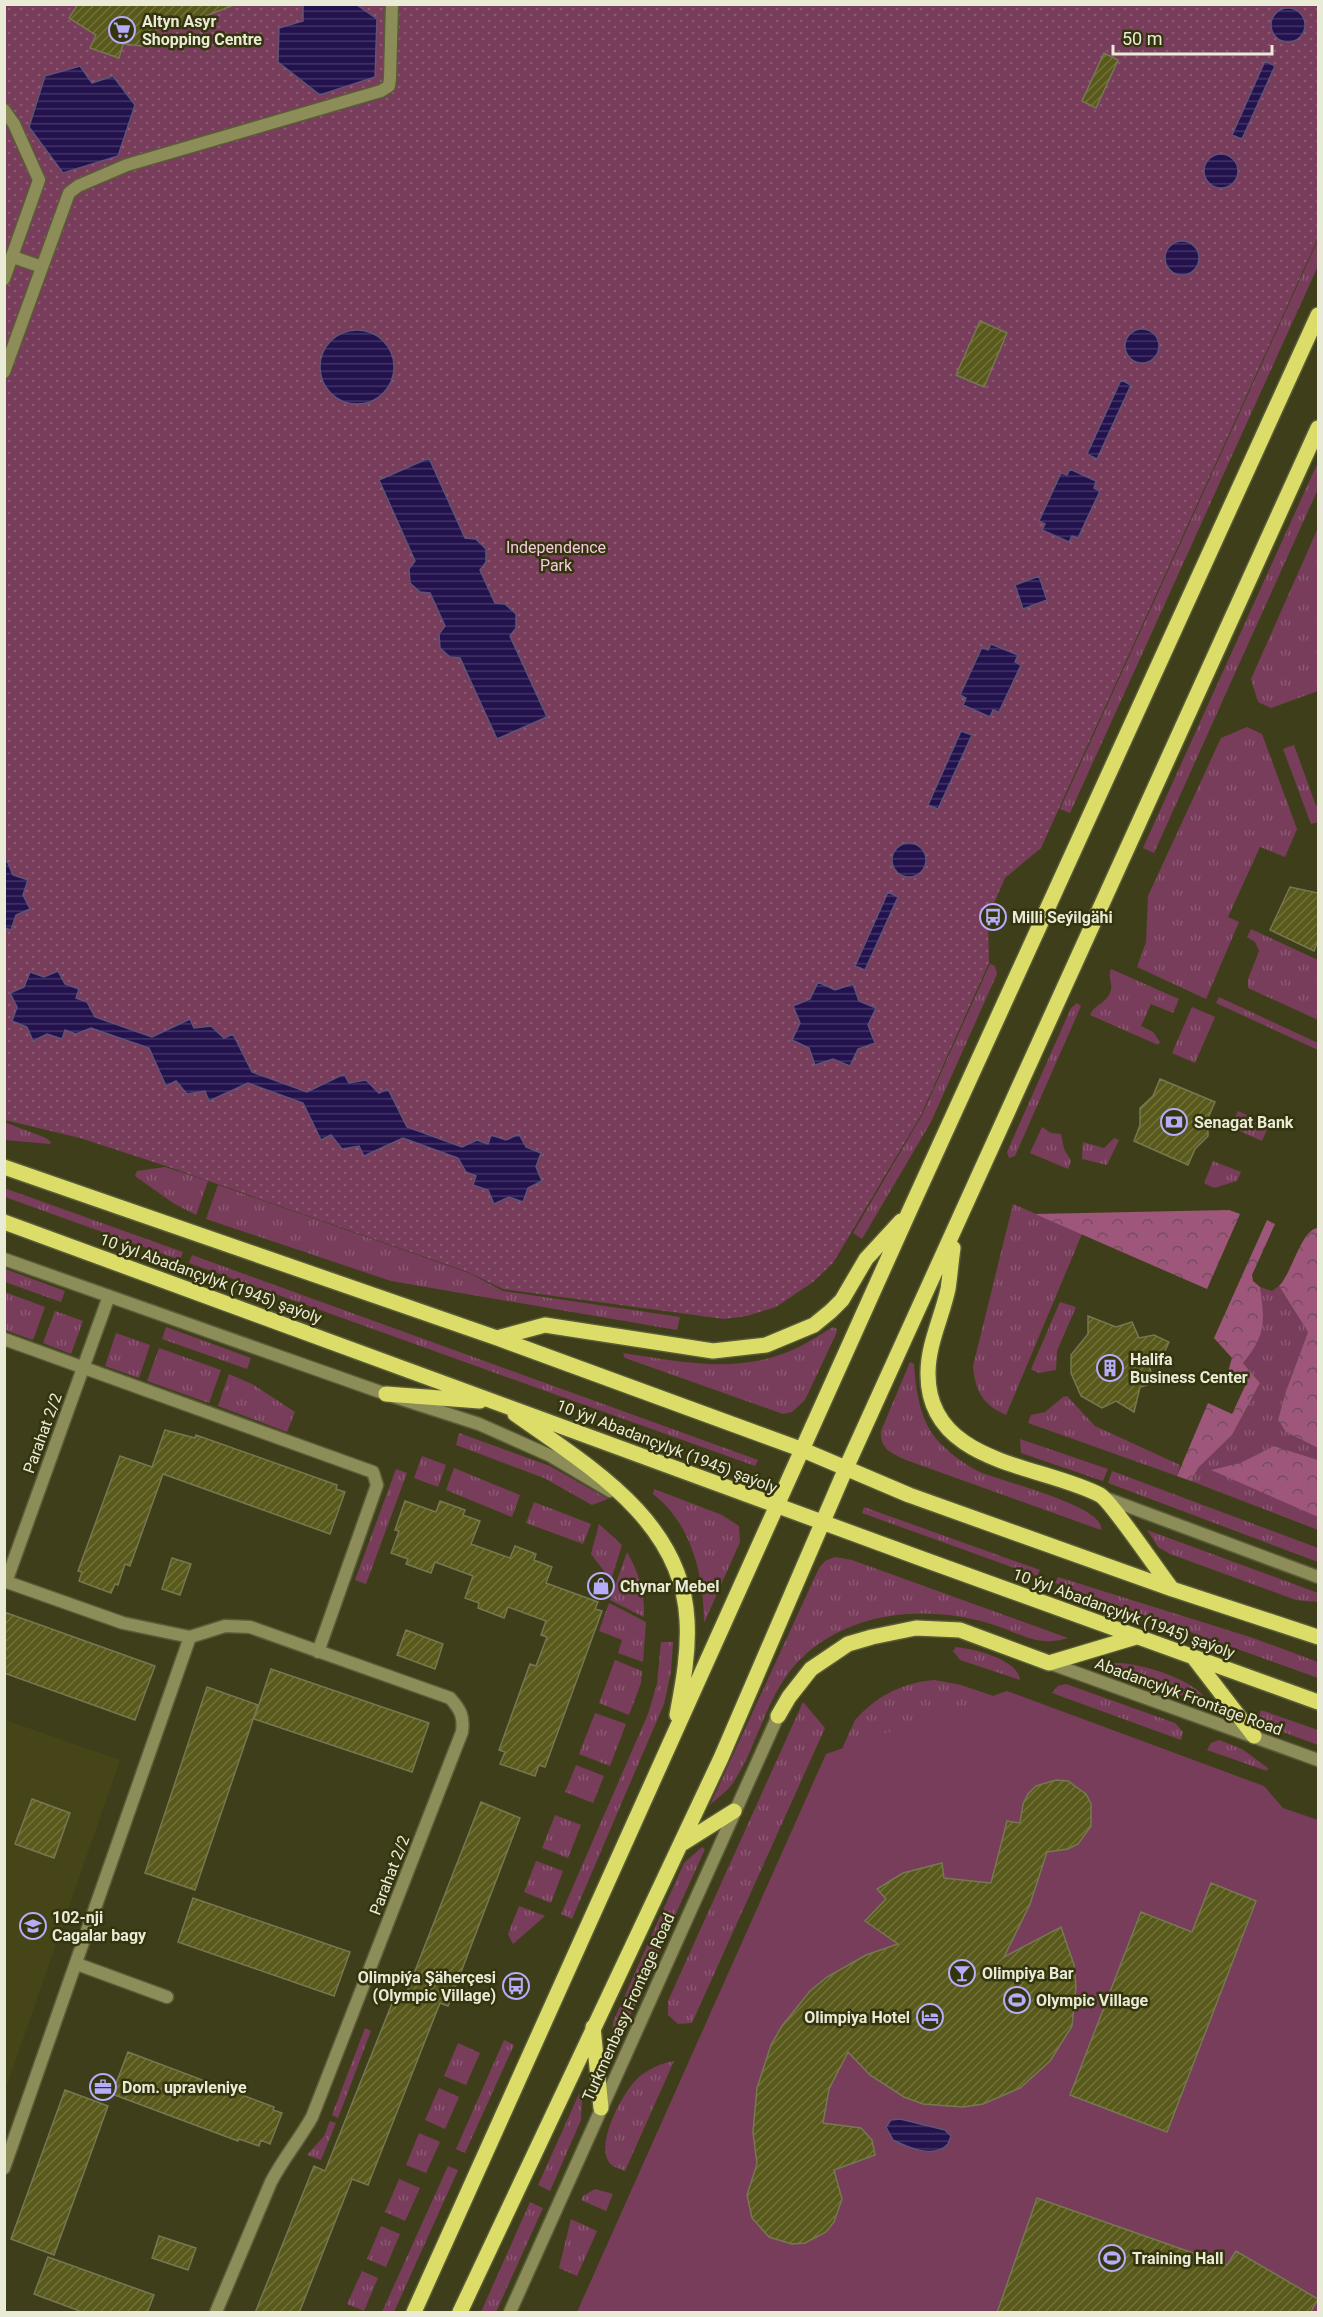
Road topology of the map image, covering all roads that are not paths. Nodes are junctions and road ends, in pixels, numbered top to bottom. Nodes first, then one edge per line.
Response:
1 (392, 4) edge
2 (4, 110) edge
3 (13, 257) junction
4 (42, 267) junction
5 (4, 279) edge
6 (1318, 315) edge
7 (4, 372) edge
8 (1318, 428) edge
9 (4, 1167) edge
10 (909, 1212) junction
11 (4, 1222) edge
12 (955, 1233) junction
13 (4, 1259) edge
14 (109, 1296) junction
15 (497, 1338) junction
16 (4, 1340) edge
17 (83, 1368) junction
18 (386, 1394) junction
19 (499, 1402) junction
20 (803, 1450) junction
21 (846, 1468) junction
22 (1102, 1496) junction
23 (630, 1502) junction
24 (778, 1508) junction
25 (823, 1523) junction
26 (1318, 1577) edge
27 (5, 1581) edge
28 (1172, 1589) junction
29 (1136, 1637) junction
30 (1318, 1637) edge
31 (190, 1638) junction
32 (318, 1652) junction
33 (1194, 1658) junction
34 (1049, 1663) junction
35 (1318, 1702) edge
36 (778, 1716) joint
37 (1254, 1736) junction
38 (672, 1738) junction
39 (1318, 1760) edge
40 (734, 1811) junction
41 (680, 1845) junction
42 (77, 1964) junction
43 (167, 1998) dead end
44 (593, 2027) junction
45 (601, 2108) junction
46 (4, 2168) edge
47 (216, 2313) edge
48 (414, 2313) edge
49 (460, 2313) edge
50 (510, 2313) edge

1 - 4 street
2 - 3 street
3 - 4 street
3 - 5 street
4 - 7 street
6 - 10 main road
8 - 12 main road
9 - 15 main road
10 - 15 main road
10 - 20 main road
11 - 19 main road, 10 ýyl Abadançylyk (1945) şaýoly
12 - 21 main road
12 - 22 main road
13 - 14 street
14 - 17 street, Parahat 2/2
14 - 18 street
15 - 20 main road
16 - 17 street
17 - 27 street, Parahat 2/2
17 - 32 street
18 - 19 main road
18 - 23 street
19 - 23 main road
19 - 24 main road, 10 ýyl Abadançylyk (1945) şaýoly
20 - 21 main road
20 - 24 main road
21 - 25 main road
21 - 28 main road
22 - 26 street
22 - 28 main road
23 - 38 main road
24 - 25 main road, 10 ýyl Abadançylyk (1945) şaýoly
24 - 38 main road
25 - 29 main road, 10 ýyl Abadançylyk (1945) şaýoly
25 - 41 main road
27 - 31 street, Parahat 2/2
28 - 30 main road
29 - 33 main road, 10 ýyl Abadançylyk (1945) şaýoly
29 - 34 main road
31 - 32 street, Parahat 2/2
31 - 42 street
32 - 47 street, Parahat 2/2
33 - 35 main road, 10 ýyl Abadançylyk (1945) şaýoly
33 - 37 main road
34 - 36 main road
34 - 37 street, Abadancylyk Frontage Road
36 - 40 street, Turkmenbasy Frontage Road
37 - 39 street, Abadancylyk Frontage Road
38 - 48 main road
40 - 41 main road
40 - 45 street, Turkmenbasy Frontage Road
41 - 44 main road
42 - 43 street
42 - 46 street
44 - 45 main road
44 - 49 main road
45 - 50 street, Turkmenbasy Frontage Road

